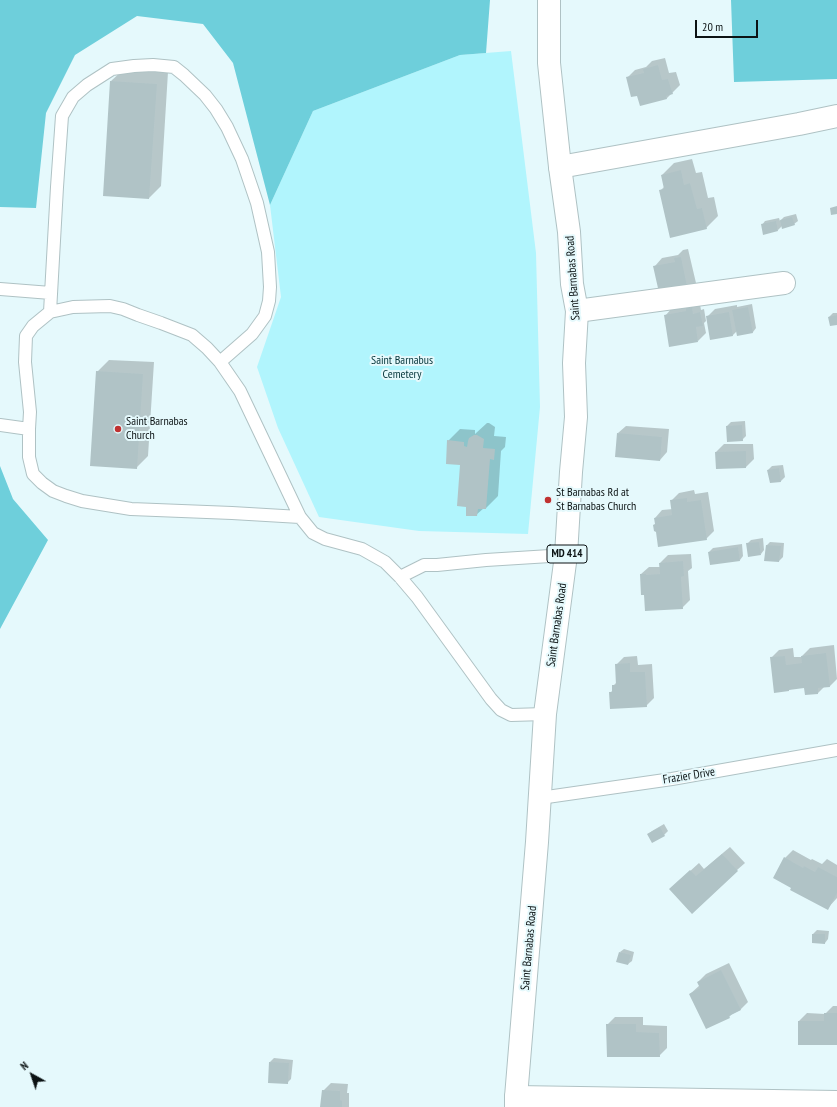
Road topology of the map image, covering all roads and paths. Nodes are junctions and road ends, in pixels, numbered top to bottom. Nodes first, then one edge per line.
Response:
1 (549, 0) edge
2 (837, 116) edge
3 (560, 167) junction
4 (784, 283) dead end
5 (0, 289) edge
6 (51, 293) junction
7 (577, 311) junction
8 (50, 312) junction
9 (220, 362) junction
10 (0, 425) edge
11 (29, 429) junction
12 (300, 517) junction
13 (566, 555) junction
14 (400, 577) junction
15 (545, 714) junction
16 (837, 750) edge
17 (540, 798) junction
18 (516, 1102) edge
19 (837, 1102) edge

1 - 3 main road, Saint Barnabas Road / MD 414
2 - 3 main road
3 - 7 main road, Saint Barnabas Road / MD 414
4 - 7 main road
5 - 6 lane
6 - 8 lane
6 - 9 lane
7 - 13 main road, Saint Barnabas Road / MD 414
8 - 9 lane
8 - 11 lane
9 - 12 lane
10 - 11 lane
11 - 12 lane
12 - 14 lane
13 - 14 lane
13 - 15 main road, Saint Barnabas Road / MD 414
14 - 15 lane
15 - 17 main road, Saint Barnabas Road / MD 414
16 - 17 lane, Frazier Drive
17 - 18 main road, Saint Barnabas Road / MD 414
18 - 19 main road

